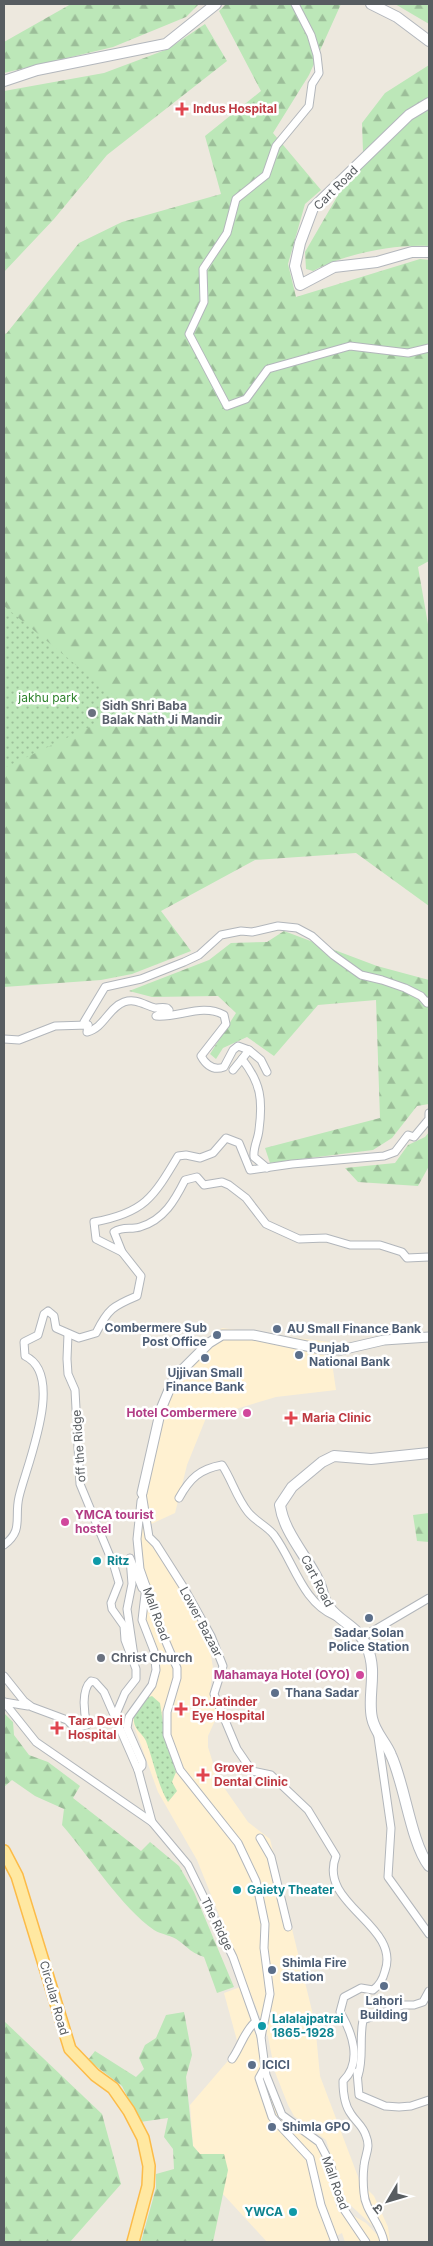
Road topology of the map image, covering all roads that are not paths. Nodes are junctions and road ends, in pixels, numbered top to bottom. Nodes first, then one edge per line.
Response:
1 (216, 4) edge
2 (295, 4) edge
3 (371, 4) edge
4 (429, 41) edge
5 (4, 81) edge
6 (429, 104) edge
7 (429, 252) edge
8 (429, 348) edge
9 (429, 1001) edge
10 (88, 1026) junction
11 (4, 1039) edge
12 (248, 1050) junction
13 (242, 1059) junction
14 (232, 1070) dead end
15 (268, 1072) dead end
16 (429, 1113) edge
17 (268, 1168) junction
18 (122, 1252) junction
19 (429, 1257) edge
20 (68, 1334) junction
21 (429, 1337) edge
22 (429, 1453) edge
23 (142, 1493) junction
24 (180, 1498) dead end
25 (4, 1545) edge
26 (146, 1587) junction
27 (429, 1598) edge
28 (338, 1617) junction
29 (361, 1638) junction
30 (136, 1668) junction
31 (4, 1676) edge
32 (4, 1702) edge
33 (32, 1707) junction
34 (114, 1719) junction
35 (378, 1734) junction
36 (138, 1770) junction
37 (152, 1822) junction
38 (260, 1838) dead end
39 (4, 1851) edge
40 (429, 1866) edge
41 (288, 1926) dead end
42 (429, 1934) edge
43 (429, 1991) edge
44 (255, 2022) junction
45 (261, 2036) junction
46 (232, 2059) dead end
47 (354, 2060) junction
48 (264, 2069) junction
49 (358, 2076) junction
50 (429, 2100) edge
51 (133, 2242) edge
52 (335, 2242) edge
53 (366, 2242) edge
54 (384, 2242) edge

1 - 5 main road
2 - 8 street
3 - 4 main road
6 - 7 main road, Cart Road
9 - 10 street
10 - 11 street
10 - 12 street
12 - 13 street
12 - 15 street
13 - 14 street
13 - 17 street
16 - 17 street
17 - 18 street
18 - 19 street
18 - 20 street
20 - 25 street
20 - 30 street, off the Ridge
21 - 23 street, Mall Road
22 - 28 main road, Cart Road
23 - 26 street, Mall Road
23 - 47 street, Lower Bazaar
24 - 28 street
26 - 30 street
26 - 36 street
26 - 45 street, Mall Road
27 - 29 street
28 - 29 main road, Cart Road
29 - 35 main road, Cart Road
30 - 34 street
31 - 33 street
32 - 33 street
32 - 37 street, The Ridge
33 - 34 street, The Ridge
34 - 36 street, The Ridge
35 - 40 main road, Cart Road
35 - 42 street
36 - 37 street, The Ridge
37 - 44 street, The Ridge
38 - 41 street
39 - 51 main road, Circular Road
43 - 49 street
44 - 45 street, The Ridge
44 - 46 street
45 - 48 street, Mall Road
47 - 49 street
47 - 54 street
48 - 52 street
48 - 53 street, Mall Road
49 - 50 street

